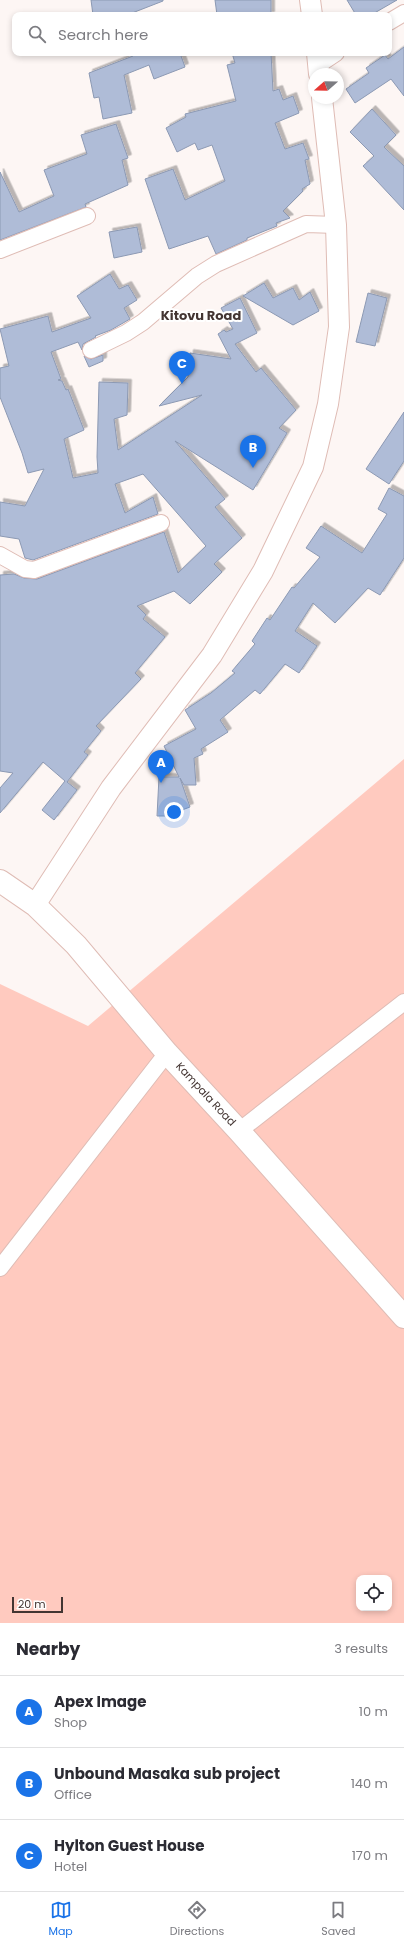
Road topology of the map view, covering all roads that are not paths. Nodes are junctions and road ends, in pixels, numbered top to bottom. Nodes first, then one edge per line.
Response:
1 (310, 0) edge
2 (312, 12) edge
3 (404, 13) edge
4 (392, 20) edge
5 (331, 56) edge
6 (318, 64) edge
7 (323, 104) edge
8 (87, 216) dead end
9 (336, 225) junction
10 (0, 250) edge
11 (91, 350) dead end
12 (161, 523) dead end
13 (0, 555) edge
14 (0, 881) edge
15 (35, 905) junction
16 (404, 1002) edge
17 (167, 1053) junction
18 (240, 1130) junction
19 (0, 1268) edge
20 (404, 1317) edge

1 - 2 street
3 - 4 street
5 - 6 street
7 - 9 street
8 - 10 street
9 - 11 street
9 - 15 street
12 - 13 street
14 - 15 main road, Kampala Road
15 - 17 main road, Kampala Road
16 - 18 street
17 - 18 main road, Kampala Road
17 - 19 street
18 - 20 main road, Kampala Road

